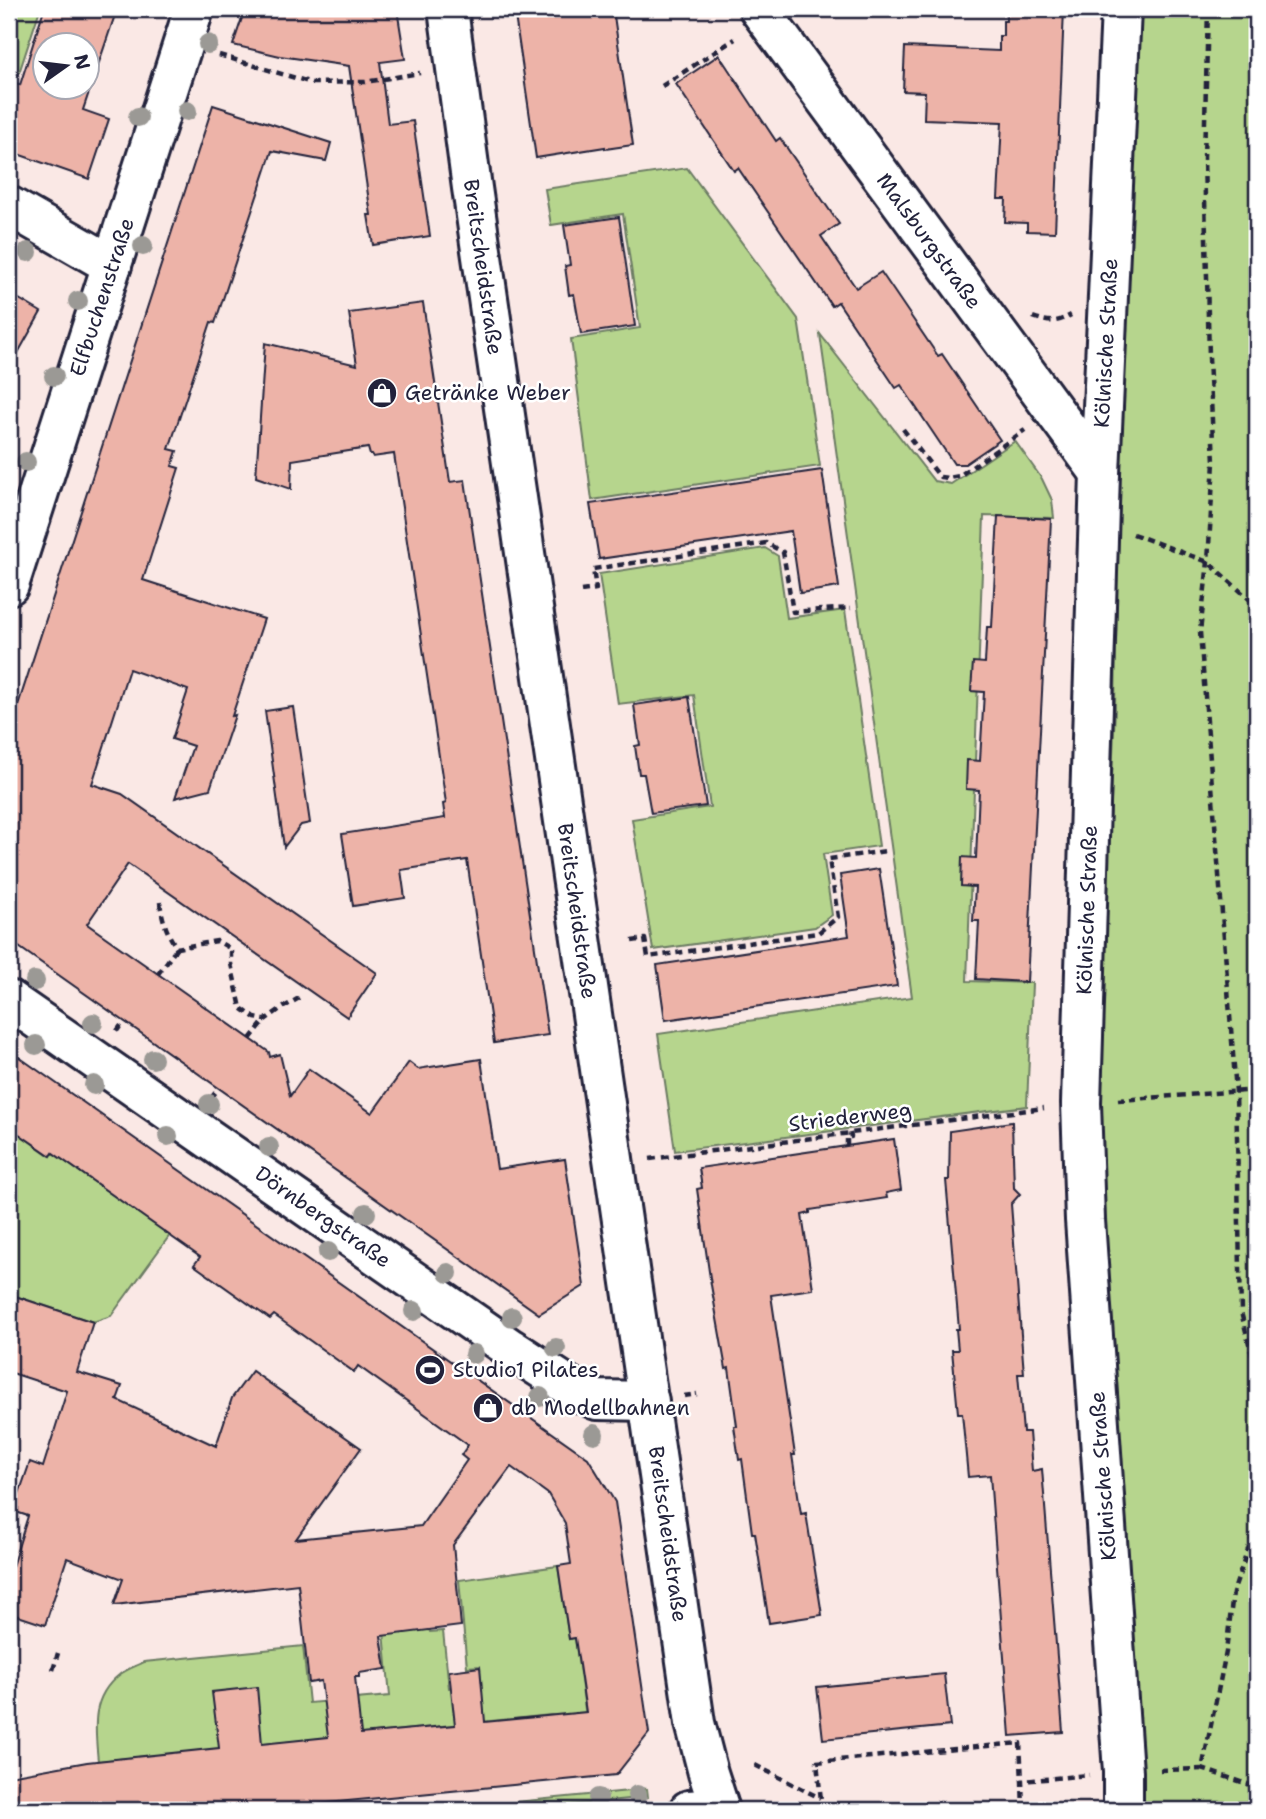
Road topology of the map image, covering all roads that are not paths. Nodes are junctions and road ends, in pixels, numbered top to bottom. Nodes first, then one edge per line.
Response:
1 (194, 9) edge
2 (448, 9) edge
3 (1121, 9) edge
4 (749, 23) edge
5 (9, 206) edge
6 (112, 265) junction
7 (1100, 473) junction
8 (9, 585) edge
9 (9, 1000) edge
10 (649, 1401) junction
11 (710, 1810) edge
12 (1123, 1810) edge

1 - 6 street, Elfbuchenstraße
2 - 10 street, Breitscheidstraße
3 - 7 street, Kölnische Straße
4 - 7 street, Malsburgstraße
5 - 6 street
6 - 8 street, Elfbuchenstraße
7 - 12 street, Kölnische Straße
9 - 10 street, Dörnbergstraße
10 - 11 street, Breitscheidstraße

